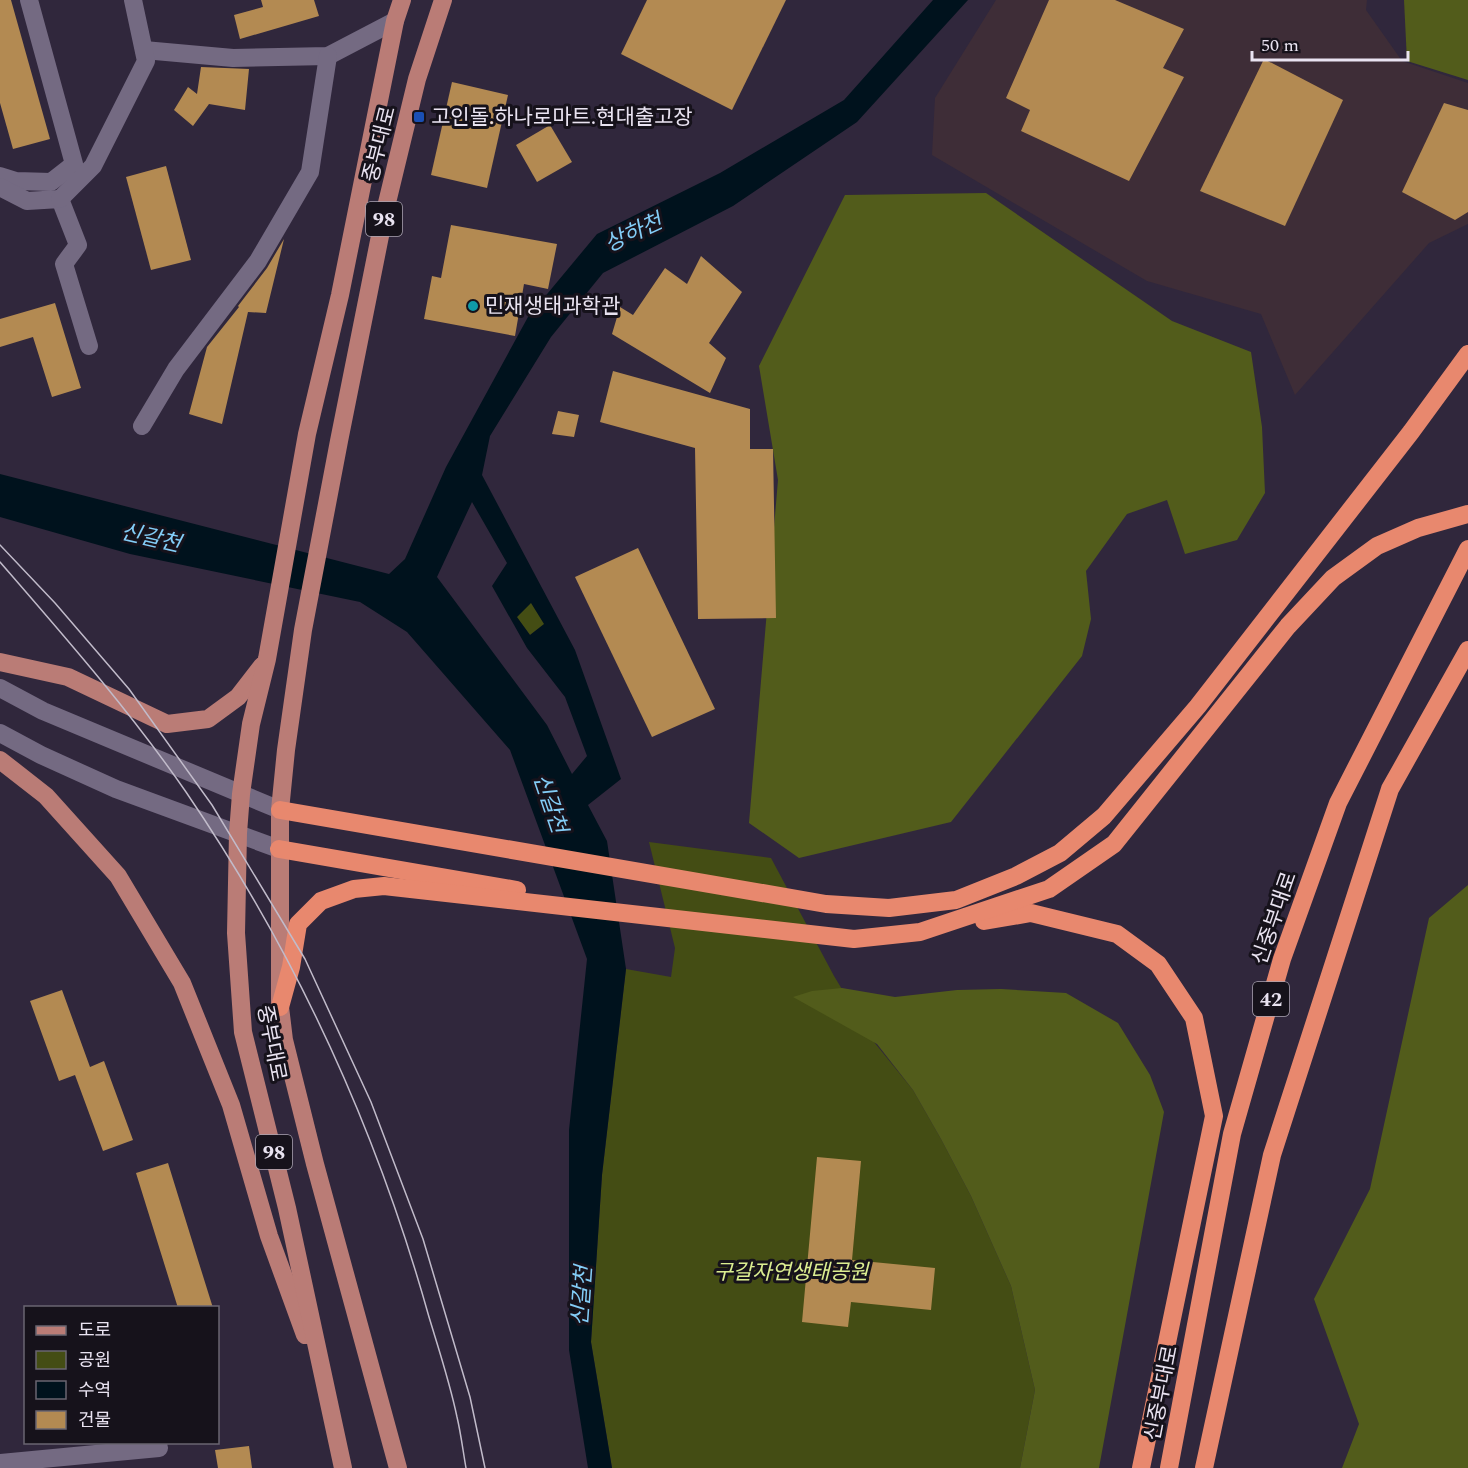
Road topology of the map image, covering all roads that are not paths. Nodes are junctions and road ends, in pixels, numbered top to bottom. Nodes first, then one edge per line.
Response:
1 (30, 0) edge
2 (133, 0) edge
3 (402, 0) edge
4 (443, 0) edge
5 (395, 21) junction
6 (145, 56) junction
7 (328, 56) junction
8 (0, 176) edge
9 (0, 187) edge
10 (60, 199) junction
11 (89, 346) dead end
12 (1468, 354) edge
13 (1468, 377) edge
14 (142, 426) dead end
15 (1411, 432) junction
16 (1468, 514) edge
17 (1465, 554) edge
18 (1468, 650) edge
19 (267, 659) junction
20 (0, 662) edge
21 (0, 688) edge
22 (0, 733) edge
23 (0, 760) edge
24 (241, 794) junction
25 (280, 810) junction
26 (238, 833) junction
27 (279, 849) junction
28 (708, 922) junction
29 (920, 932) junction
30 (279, 1007) junction
31 (329, 1400) junction
32 (159, 1448) dead end
33 (0, 1463) edge
34 (343, 1468) edge
35 (398, 1468) edge
36 (1141, 1468) edge
37 (1169, 1468) edge
38 (1204, 1468) edge

1 - 8 street
2 - 6 street
3 - 5 main road, 중부대로 / 98
4 - 25 main road, 중부대로 / 98
5 - 7 street
5 - 19 main road, 중부대로 / 98
6 - 7 street
6 - 10 street
7 - 14 street
9 - 10 street
10 - 11 street
12 - 15 highway
13 - 15 highway
15 - 25 highway
16 - 29 highway
17 - 37 highway, 신중부대로 / 42
18 - 38 highway, 42
19 - 20 main road
19 - 24 main road, 중부대로 / 98
21 - 24 street
22 - 26 street
23 - 31 main road
24 - 25 street
24 - 26 main road, 중부대로 / 98
25 - 27 main road, 중부대로 / 98
26 - 27 street
26 - 31 main road, 중부대로 / 98
27 - 28 highway
27 - 30 main road, 중부대로 / 98
28 - 29 highway
28 - 30 highway
29 - 36 highway
30 - 35 main road, 중부대로 / 98
31 - 34 main road, 중부대로 / 98
32 - 33 street

